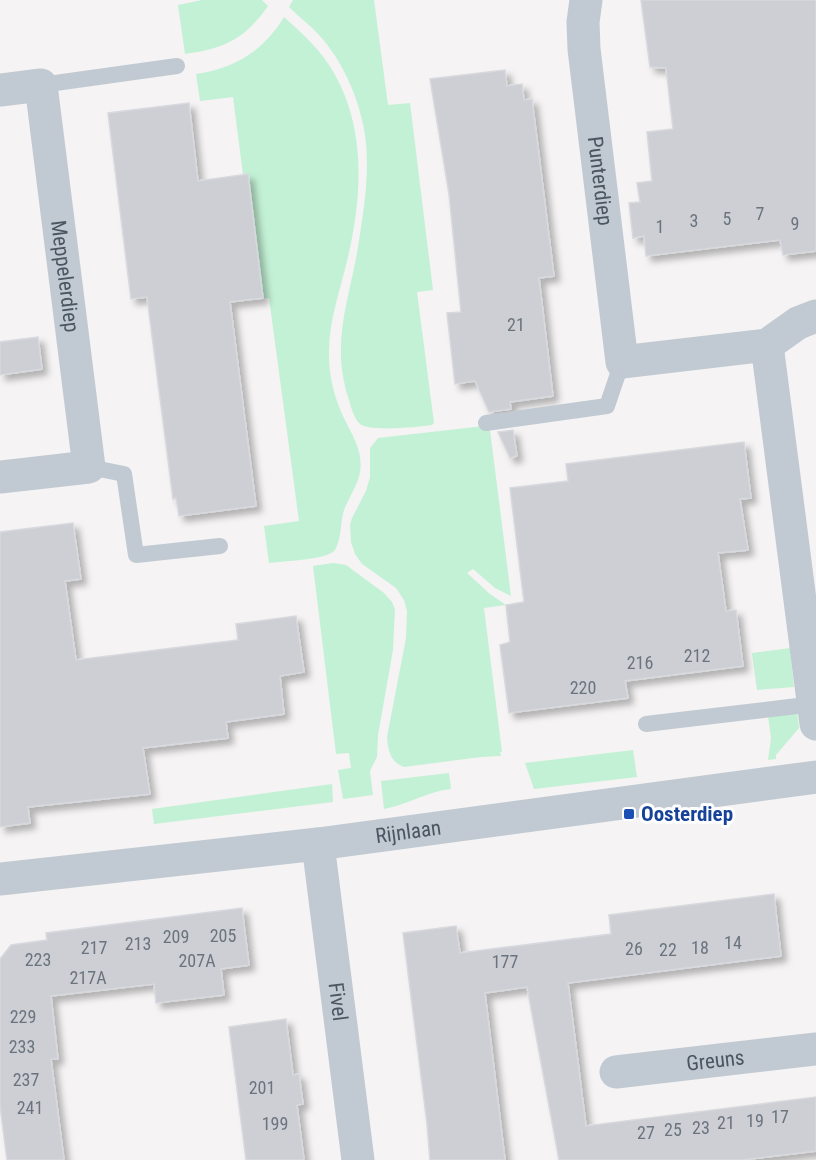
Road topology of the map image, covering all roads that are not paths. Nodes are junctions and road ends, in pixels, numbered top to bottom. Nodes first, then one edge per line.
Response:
1 (586, 0) edge
2 (177, 66) dead end
3 (41, 85) junction
4 (0, 90) edge
5 (816, 316) edge
6 (767, 345) junction
7 (622, 362) junction
8 (486, 423) dead end
9 (89, 466) junction
10 (0, 477) edge
11 (220, 546) dead end
12 (815, 714) edge
13 (646, 724) dead end
14 (816, 777) edge
15 (318, 844) junction
16 (0, 879) edge
17 (816, 1049) edge
18 (616, 1072) dead end
19 (358, 1160) edge

1 - 7 street, Punterdiep
2 - 3 lane
3 - 4 street
3 - 9 street, Meppelerdiep
5 - 6 street
6 - 7 street
6 - 12 street
7 - 8 lane, Punterdiep
9 - 10 street
9 - 11 lane
12 - 13 lane
14 - 15 street, Rijnlaan
15 - 16 street, Rijnlaan
15 - 19 street, Fivel
17 - 18 street, Greuns

